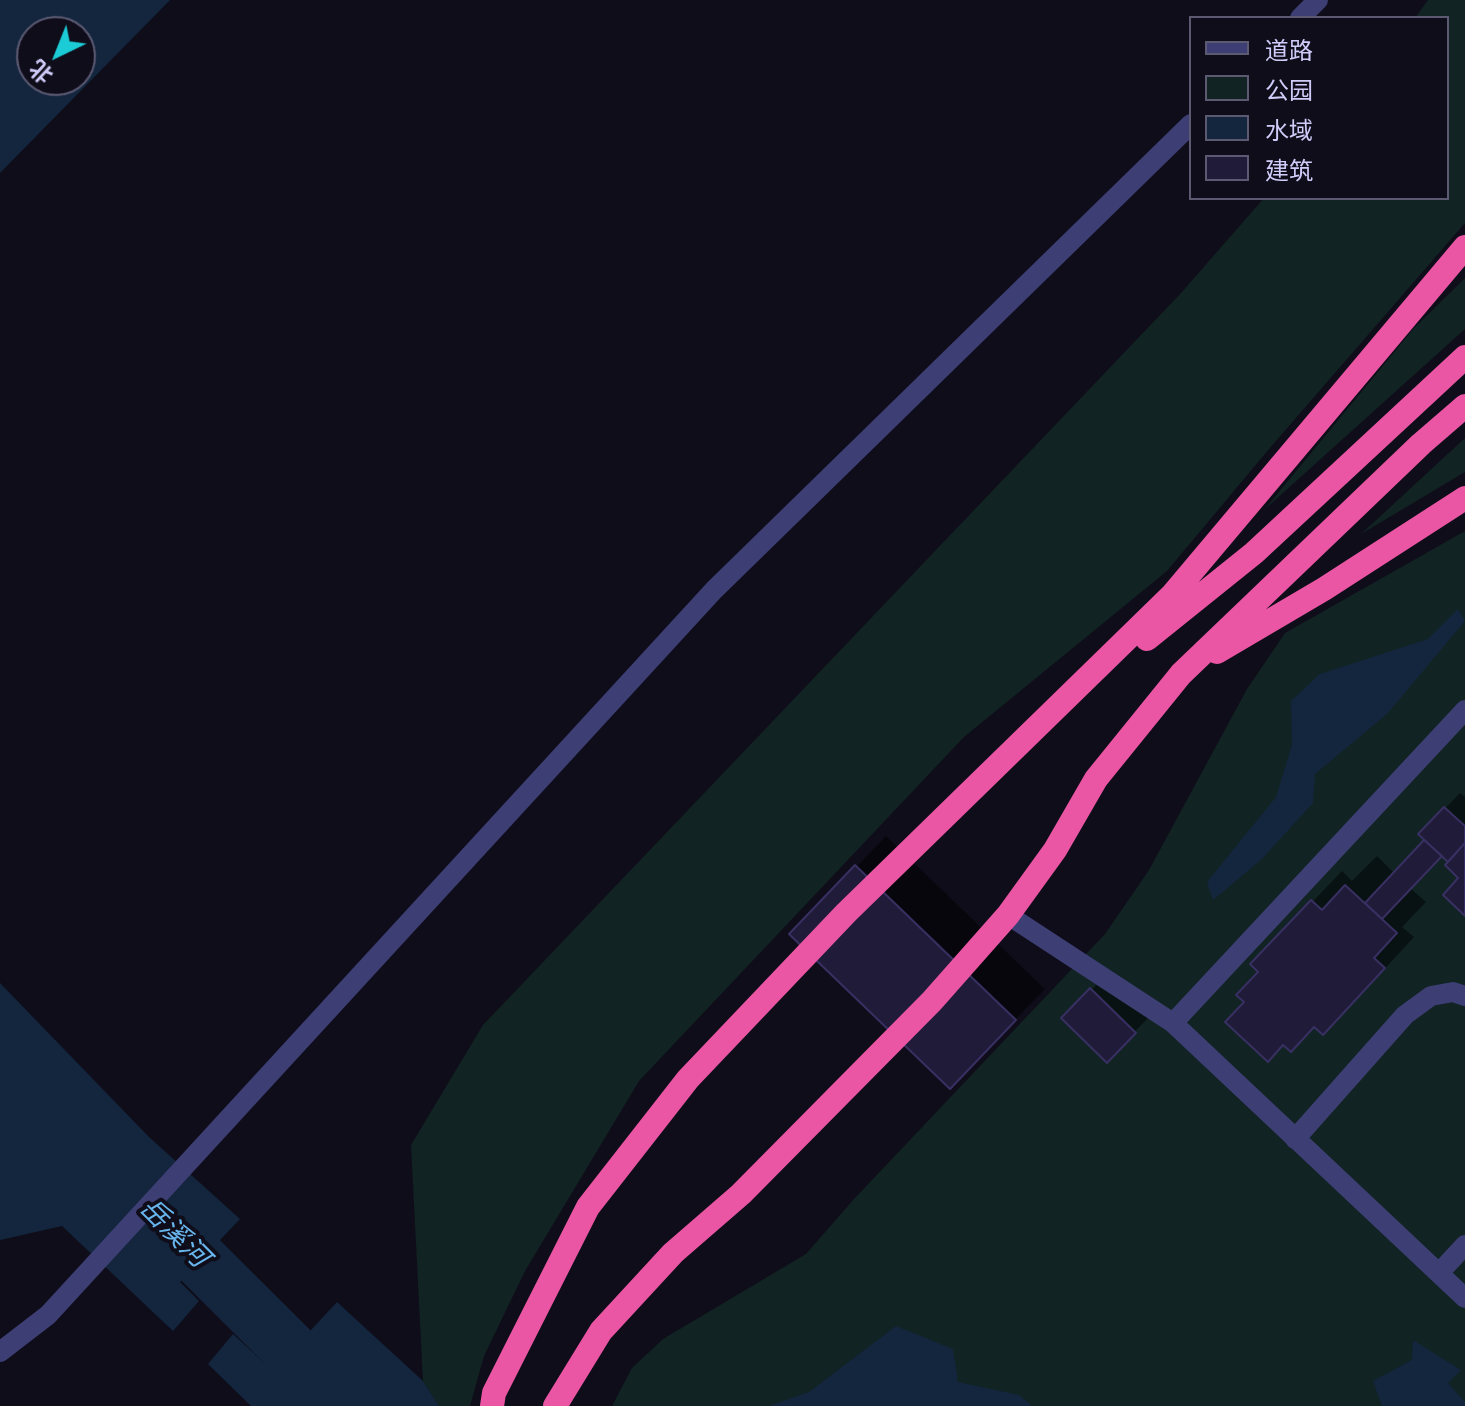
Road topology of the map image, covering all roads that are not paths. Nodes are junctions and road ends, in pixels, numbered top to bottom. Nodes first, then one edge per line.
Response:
1 (1318, 0) edge
2 (1302, 16) edge
3 (1189, 126) edge
4 (1465, 247) edge
5 (1465, 357) edge
6 (1465, 406) edge
7 (1465, 498) edge
8 (1181, 674) junction
9 (1465, 710) edge
10 (1037, 729) junction
11 (1008, 915) junction
12 (1465, 996) edge
13 (1173, 1023) junction
14 (1295, 1139) junction
15 (1465, 1245) edge
16 (1439, 1273) junction
17 (1465, 1298) edge
18 (0, 1352) edge
19 (492, 1406) edge
20 (555, 1406) edge

1 - 2 street
3 - 18 street
4 - 10 highway
5 - 10 highway
6 - 8 highway
7 - 8 highway
8 - 11 highway
9 - 13 street
10 - 19 highway
11 - 13 street
11 - 20 highway
12 - 14 street
13 - 14 street
14 - 16 street
15 - 16 street
16 - 17 street

